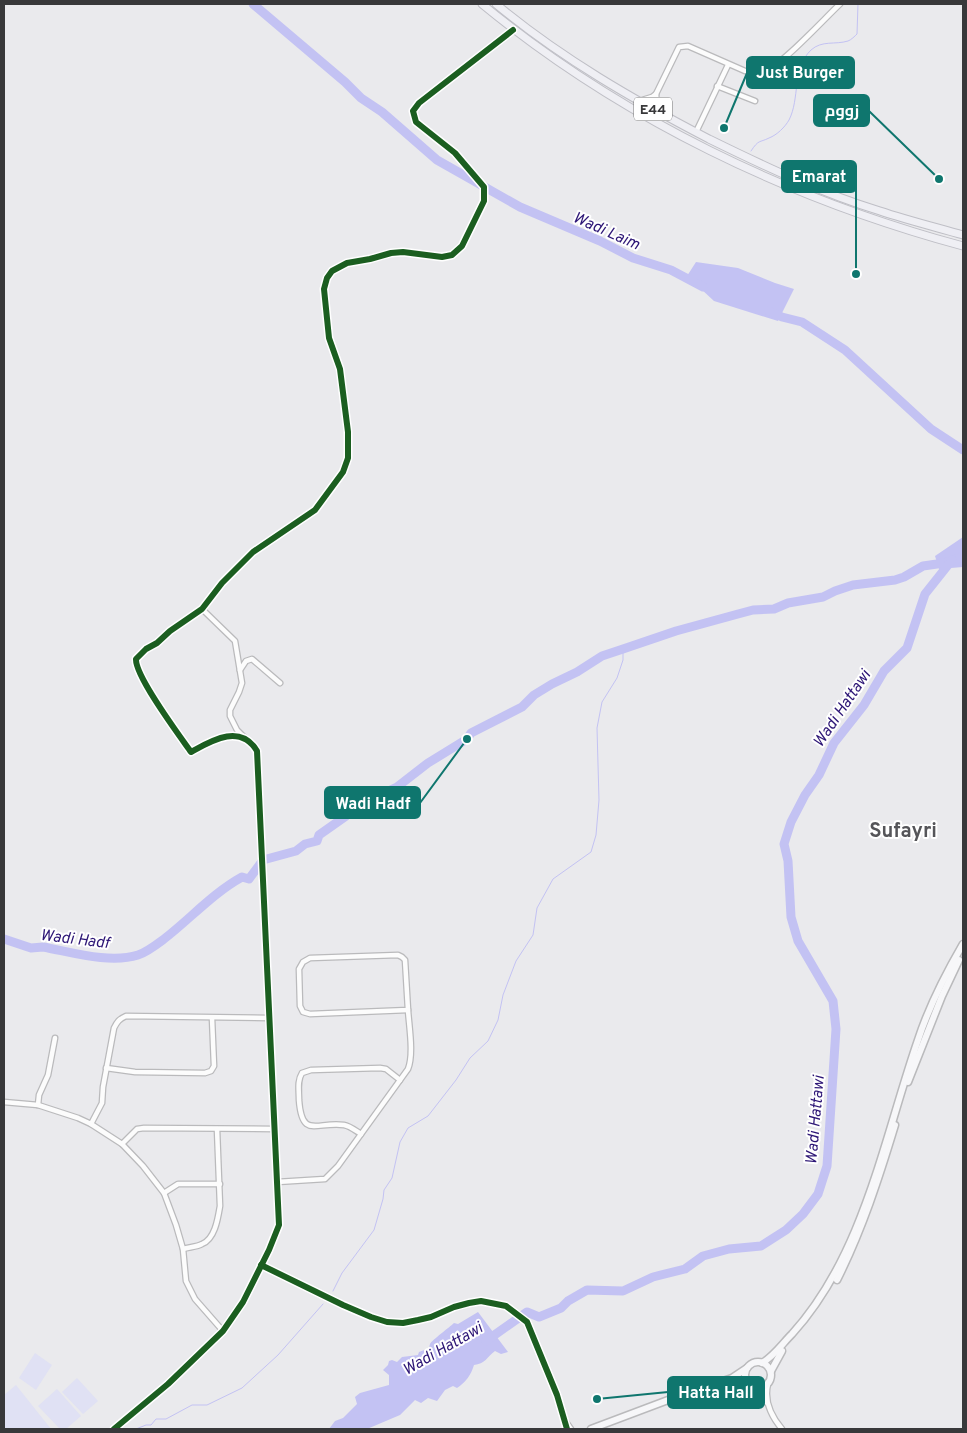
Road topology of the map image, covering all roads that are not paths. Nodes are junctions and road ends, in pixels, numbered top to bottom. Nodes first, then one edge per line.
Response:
1 (482, 4) edge
2 (496, 4) edge
3 (840, 4) edge
4 (513, 30) junction
5 (728, 65) junction
6 (717, 86) junction
7 (656, 94) junction
8 (637, 101) junction
9 (755, 101) dead end
10 (661, 114) junction
11 (696, 132) junction
12 (793, 187) junction
13 (824, 190) junction
14 (963, 235) edge
15 (963, 246) edge
16 (202, 609) junction
17 (240, 670) junction
18 (280, 683) dead end
19 (247, 740) junction
20 (963, 944) edge
21 (963, 953) edge
22 (408, 1010) junction
23 (212, 1018) junction
24 (269, 1018) junction
25 (56, 1038) dead end
26 (106, 1068) junction
27 (400, 1080) junction
28 (4, 1102) edge
29 (38, 1105) junction
30 (91, 1124) junction
31 (217, 1129) junction
32 (274, 1129) junction
33 (361, 1134) junction
34 (122, 1144) junction
35 (277, 1182) junction
36 (220, 1184) junction
37 (164, 1193) junction
38 (183, 1249) junction
39 (261, 1265) junction
40 (223, 1331) junction
41 (762, 1362) junction
42 (747, 1368) junction
43 (771, 1372) junction
44 (721, 1382) junction
45 (768, 1384) junction
46 (752, 1386) junction
47 (768, 1404) junction
48 (565, 1421) junction
49 (114, 1429) edge
50 (567, 1429) edge
51 (571, 1429) edge
52 (591, 1429) edge
53 (782, 1429) edge

1 - 4 highway, E44
2 - 8 highway, E44
3 - 5 street
4 - 12 highway, E44
4 - 16 street
5 - 6 street
5 - 7 street
6 - 9 street
6 - 11 street
7 - 8 street
7 - 10 street
8 - 10 highway, E44
10 - 11 highway, E44
11 - 13 highway, E44
12 - 13 highway
12 - 15 highway, E44
13 - 14 highway, E44
16 - 17 street
16 - 19 street
17 - 18 street
17 - 19 street
19 - 24 street
20 - 41 main road
21 - 43 main road
22 - 22 street
22 - 27 street
23 - 24 street
23 - 26 street
23 - 26 street
24 - 32 street
25 - 29 street
26 - 30 street
27 - 33 street
27 - 33 street
28 - 29 street
29 - 30 street
30 - 34 street
31 - 32 street
31 - 34 street
31 - 36 street
32 - 35 street
33 - 35 street
34 - 37 street
35 - 39 street
36 - 37 street
36 - 38 street
37 - 38 street
38 - 40 street
39 - 40 street
39 - 48 street
40 - 49 street
41 - 42 main road
41 - 43 main road
42 - 44 main road
42 - 46 main road
43 - 45 main road
44 - 46 main road
44 - 52 main road
45 - 46 main road
45 - 47 street
46 - 47 street
47 - 53 street
48 - 50 street
48 - 51 street

